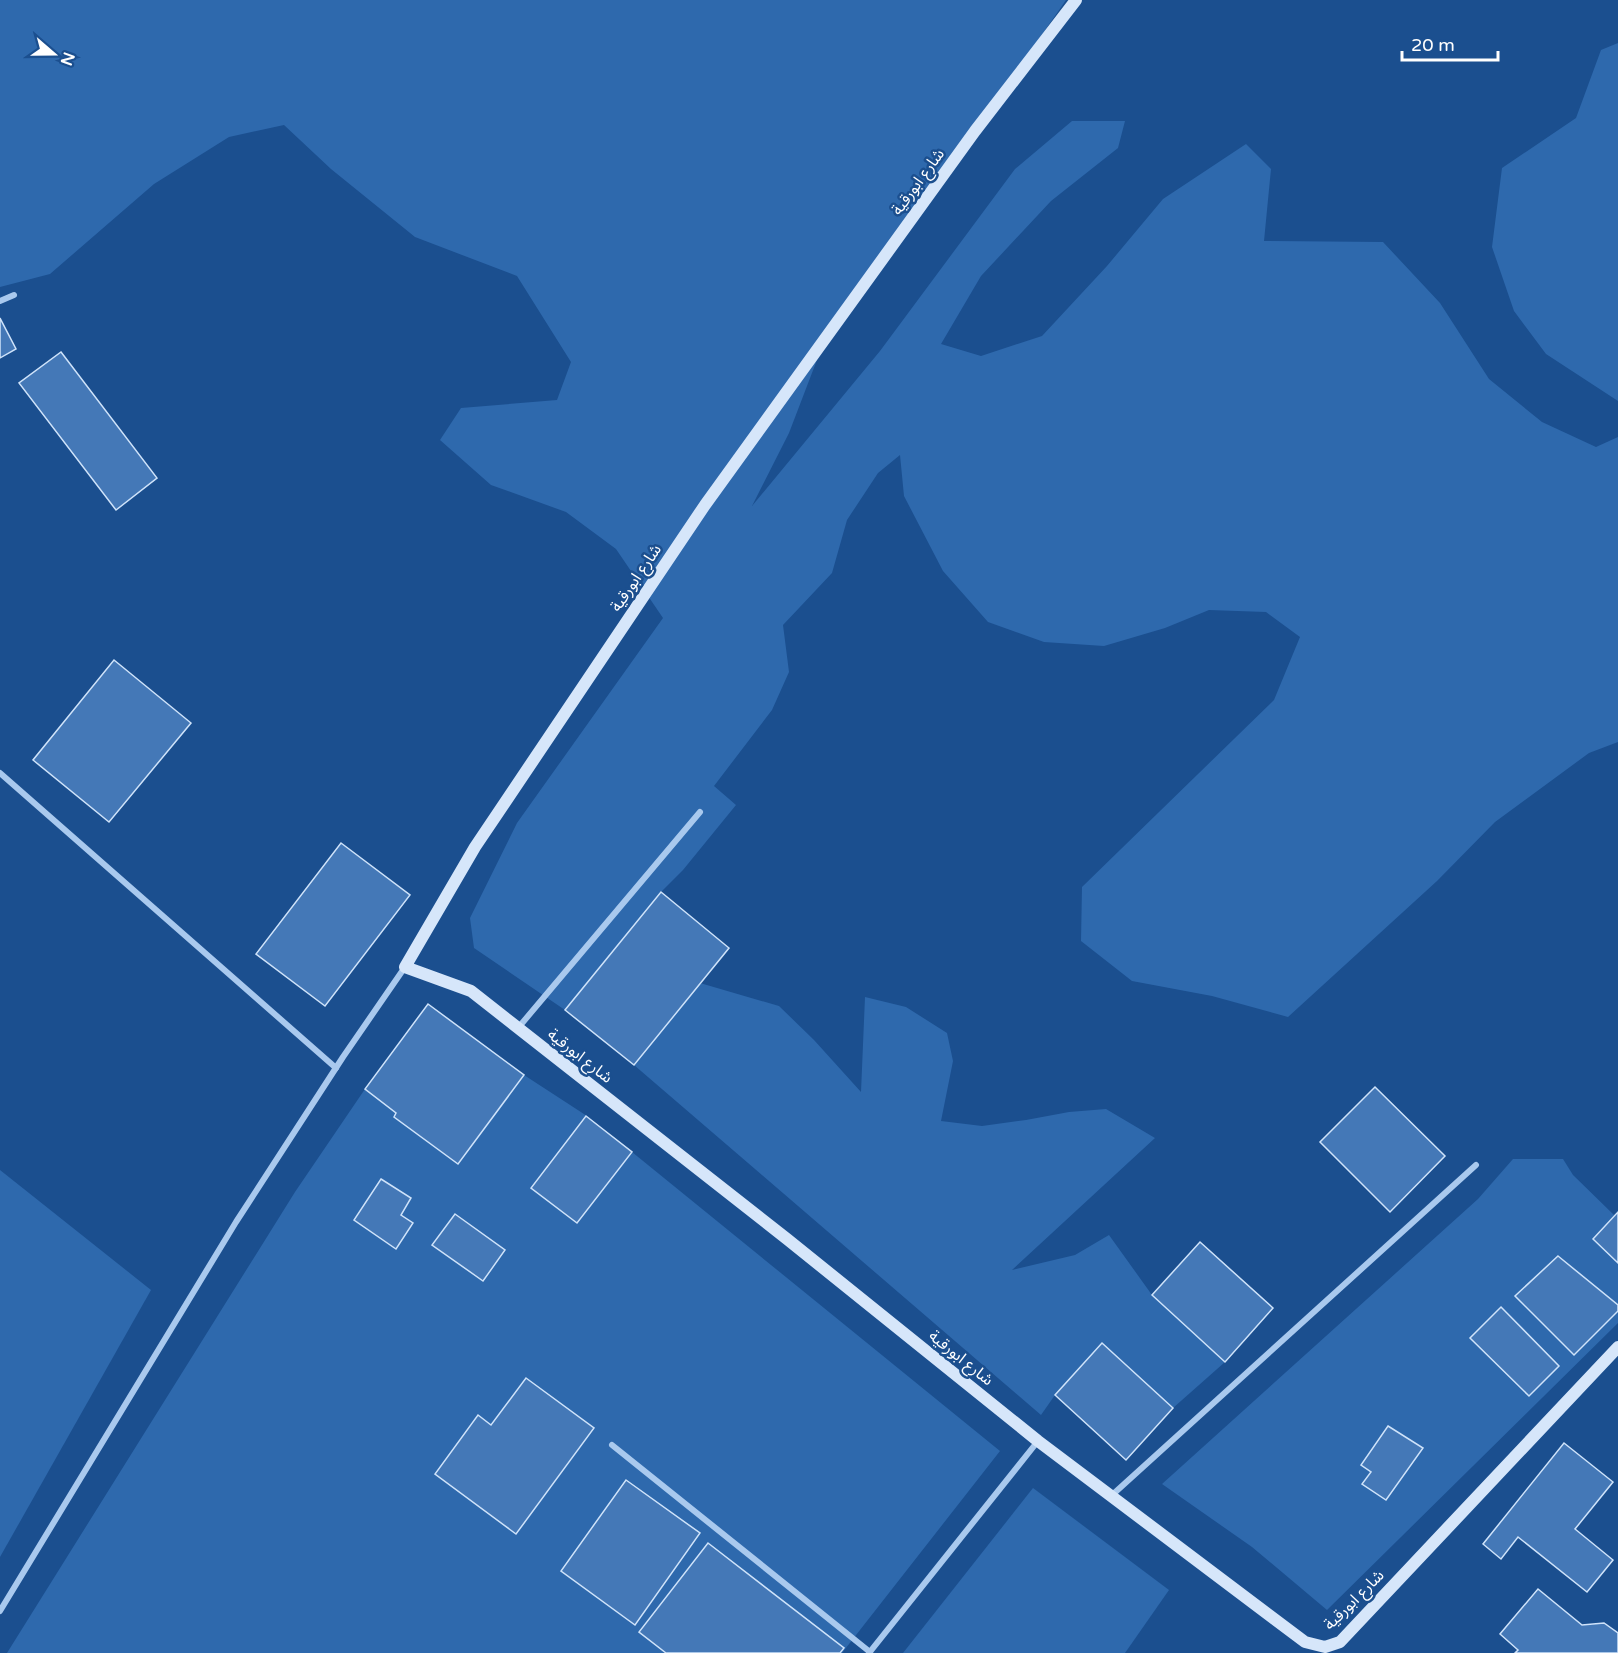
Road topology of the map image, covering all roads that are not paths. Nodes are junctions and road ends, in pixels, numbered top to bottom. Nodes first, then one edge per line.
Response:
1 (1076, 0) edge
2 (14, 295) dead end
3 (0, 301) edge
4 (0, 773) edge
5 (700, 812) dead end
6 (405, 967) junction
7 (518, 1028) junction
8 (336, 1068) junction
9 (1476, 1165) dead end
10 (1618, 1347) edge
11 (1038, 1441) junction
12 (612, 1445) dead end
13 (1111, 1497) junction
14 (0, 1611) edge
15 (869, 1652) edge

1 - 6 main road, شارع ابورقية
2 - 3 street
4 - 8 street
5 - 7 street
6 - 7 main road, شارع ابورقية
6 - 8 street
7 - 11 main road, شارع ابورقية
8 - 14 street
9 - 13 street
10 - 13 main road, شارع ابورقية
11 - 13 main road, شارع ابورقية
11 - 15 street
12 - 15 street

